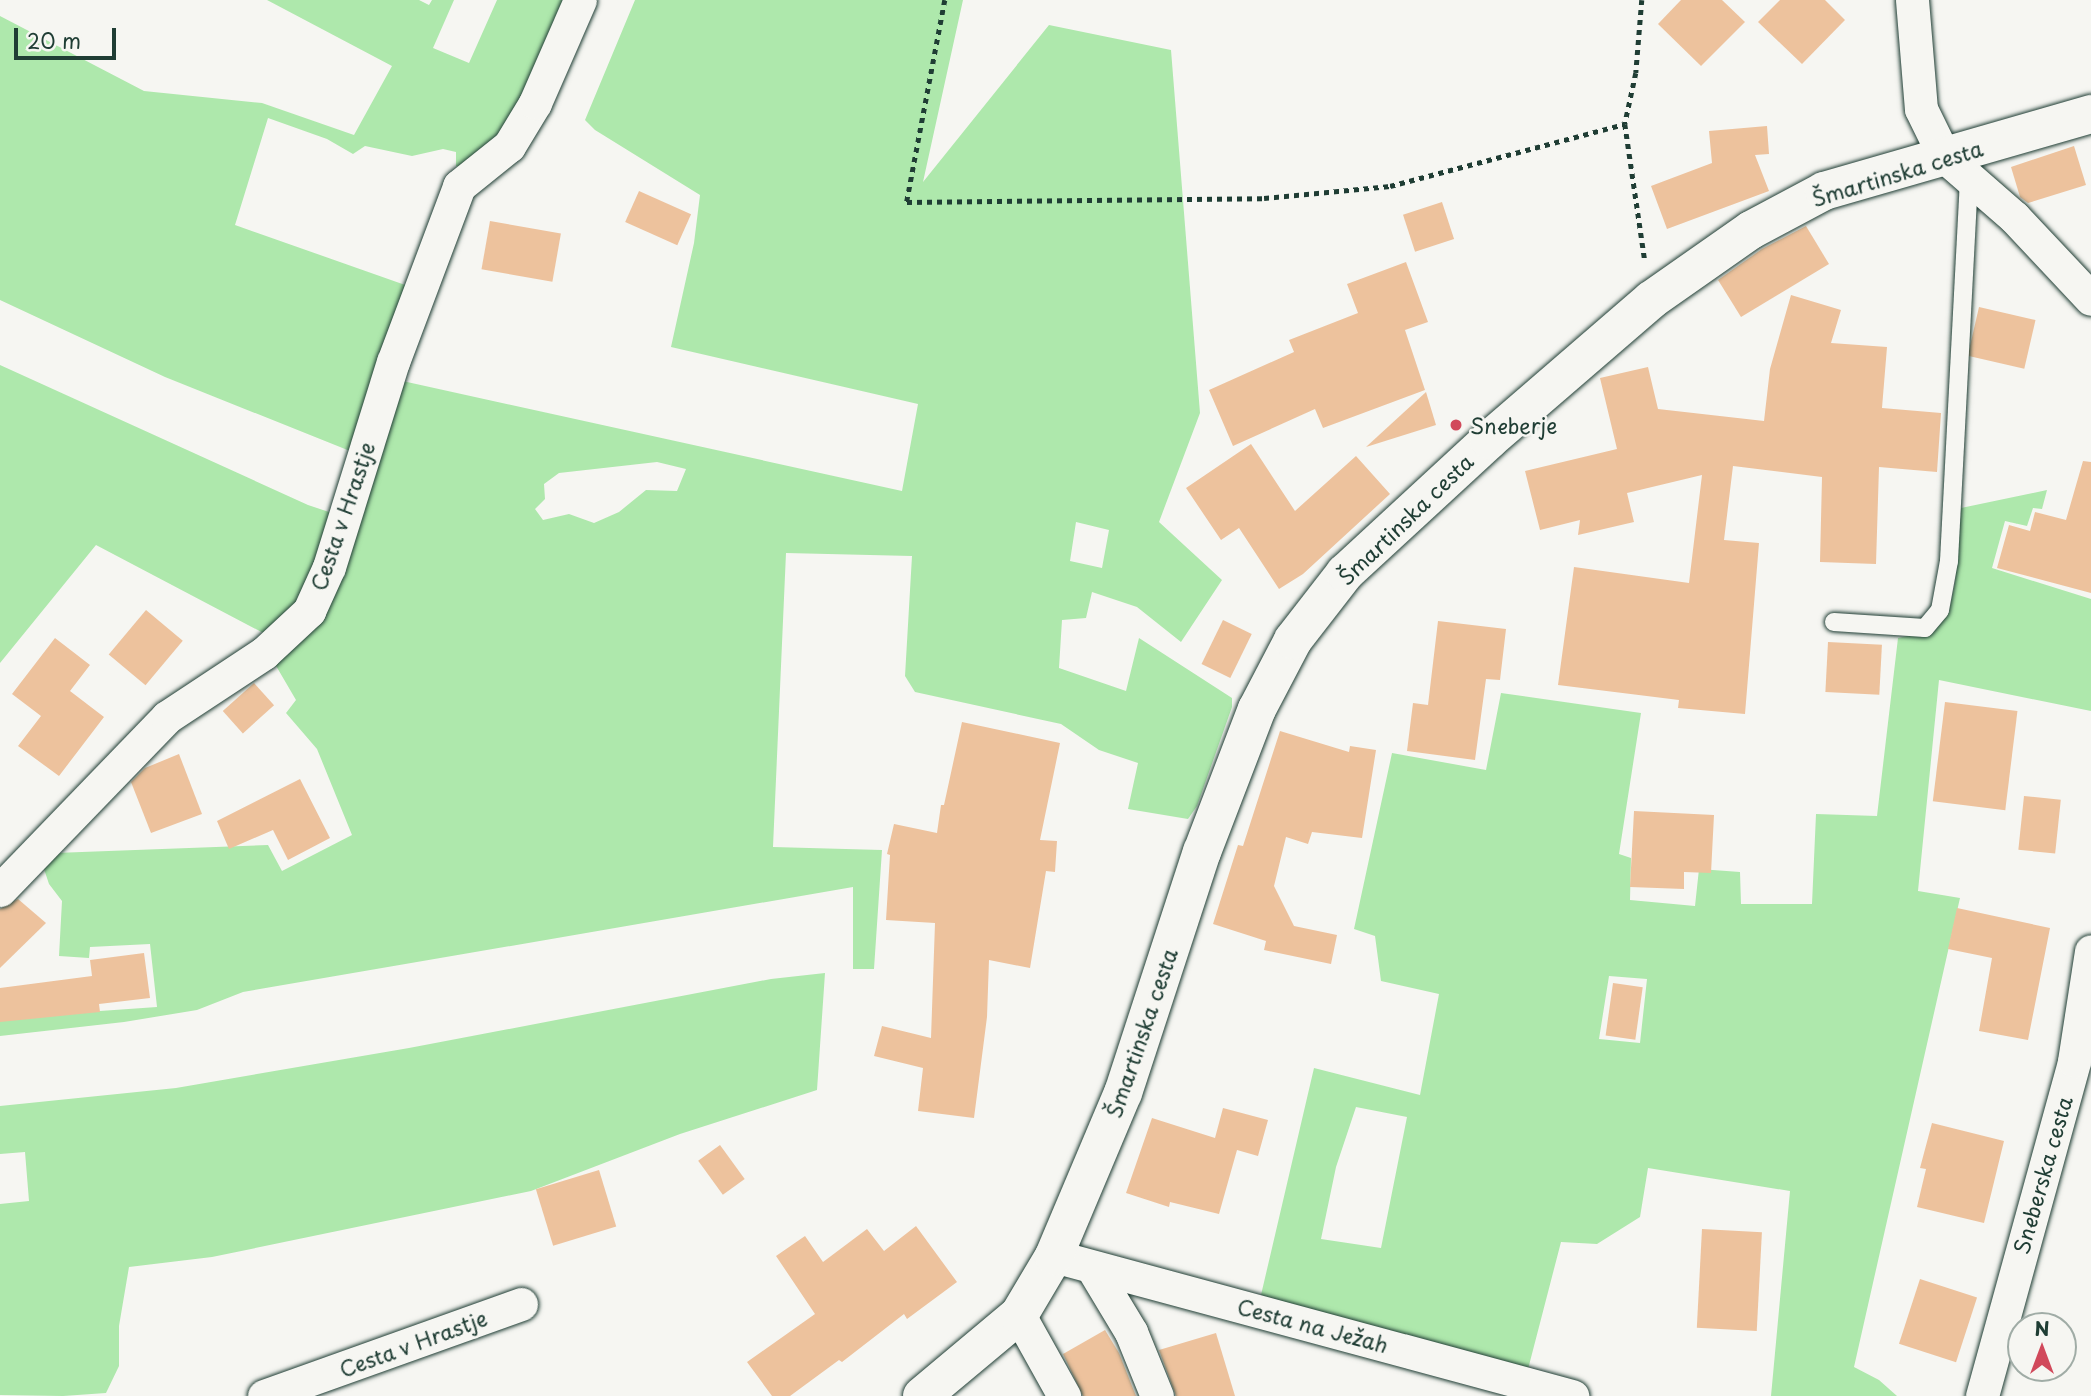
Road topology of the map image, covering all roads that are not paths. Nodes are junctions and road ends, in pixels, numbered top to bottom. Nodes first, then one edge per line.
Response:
1 (580, 0) edge
2 (1912, 0) edge
3 (2091, 114) edge
4 (1957, 166) junction
5 (2091, 299) edge
6 (1834, 622) dead end
7 (0, 890) edge
8 (2091, 951) edge
9 (1054, 1256) junction
10 (1093, 1269) junction
11 (522, 1304) dead end
12 (1019, 1315) junction
13 (264, 1396) edge
14 (922, 1396) edge
15 (1064, 1396) edge
16 (1157, 1396) edge
17 (1572, 1396) edge
18 (1982, 1396) edge

1 - 7 street, Cesta v Hrastje
2 - 4 street
3 - 4 main road, Šmartinska cesta
4 - 5 street
4 - 6 lane
4 - 9 main road, Šmartinska cesta
8 - 18 street, Sneberska cesta
9 - 10 street, Cesta na Ježah
9 - 12 main road, Šmartinska cesta
10 - 16 street
10 - 17 street, Cesta na Ježah
11 - 13 street, Cesta v Hrastje
12 - 14 main road, Šmartinska cesta
12 - 15 street

